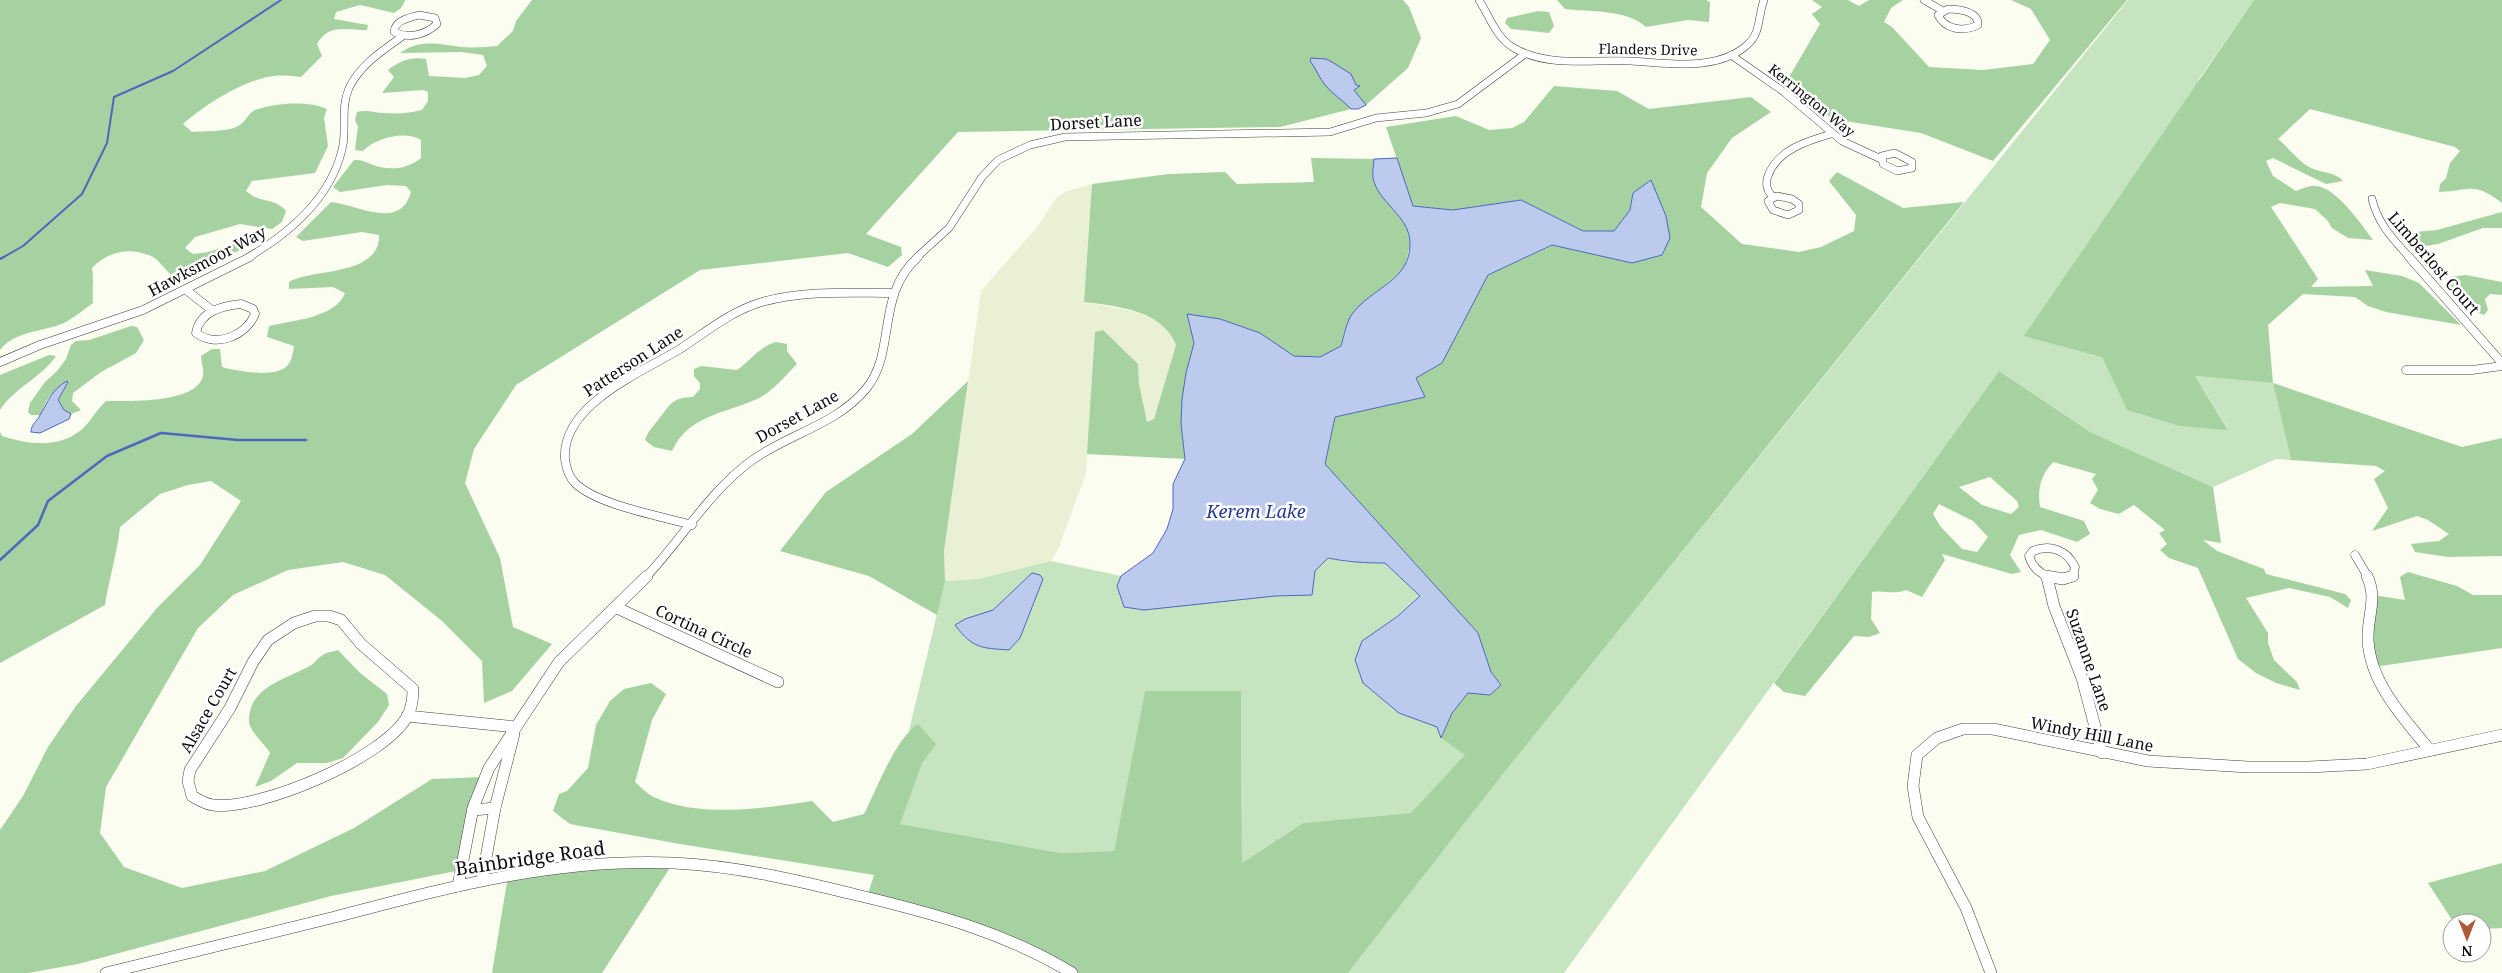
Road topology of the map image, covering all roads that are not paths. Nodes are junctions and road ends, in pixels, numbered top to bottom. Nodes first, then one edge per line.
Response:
1 (1479, 0) edge
2 (1764, 0) edge
3 (1924, 0) edge
4 (1943, 11) junction
5 (403, 36) junction
6 (1525, 54) junction
7 (1731, 55) junction
8 (1832, 134) junction
9 (1880, 159) dead end
10 (1773, 197) dead end
11 (2372, 199) dead end
12 (186, 290) junction
13 (894, 293) junction
14 (213, 311) junction
15 (0, 362) edge
16 (2502, 365) edge
17 (2406, 370) dead end
18 (692, 525) junction
19 (2355, 555) dead end
20 (2047, 577) junction
21 (617, 608) junction
22 (778, 682) dead end
23 (407, 716) junction
24 (516, 727) junction
25 (2502, 735) edge
26 (2429, 749) junction
27 (2102, 753) junction
28 (495, 808) junction
29 (473, 810) junction
30 (482, 880) junction
31 (458, 886) junction
32 (106, 973) edge
33 (1072, 973) edge
34 (1991, 973) edge

1 - 6 street
2 - 7 street, Flanders Drive
3 - 4 street
4 - 4 street
5 - 5 street, Hawksmoor Way
5 - 12 street, Hawksmoor Way
6 - 7 street, Flanders Drive
6 - 13 street, Dorset Lane
7 - 8 street, Kerrington Way
8 - 9 street, Kerrington Way
8 - 10 street
11 - 16 street, Limberlost Court
12 - 14 street
12 - 15 street, Hawksmoor Way
13 - 18 street, Dorset Lane
13 - 18 street, Patterson Lane
14 - 14 street
16 - 17 street
18 - 21 street, Dorset Lane
19 - 26 street
20 - 20 street, Suzanne Lane
20 - 27 street, Suzanne Lane
21 - 22 street, Cortina Circle
21 - 24 street, Dorset Lane
23 - 23 street, Alsace Court
23 - 24 street
24 - 28 street, Dorset Lane
24 - 29 street, Dorset Lane
25 - 26 street, Windy Hill Lane
26 - 27 street, Windy Hill Lane
27 - 34 street, Windy Hill Lane
28 - 29 street
28 - 30 street, Dorset Lane
29 - 31 street, Dorset Lane
30 - 31 street, Bainbridge Road
30 - 33 street, Bainbridge Road
31 - 32 street, Bainbridge Road

